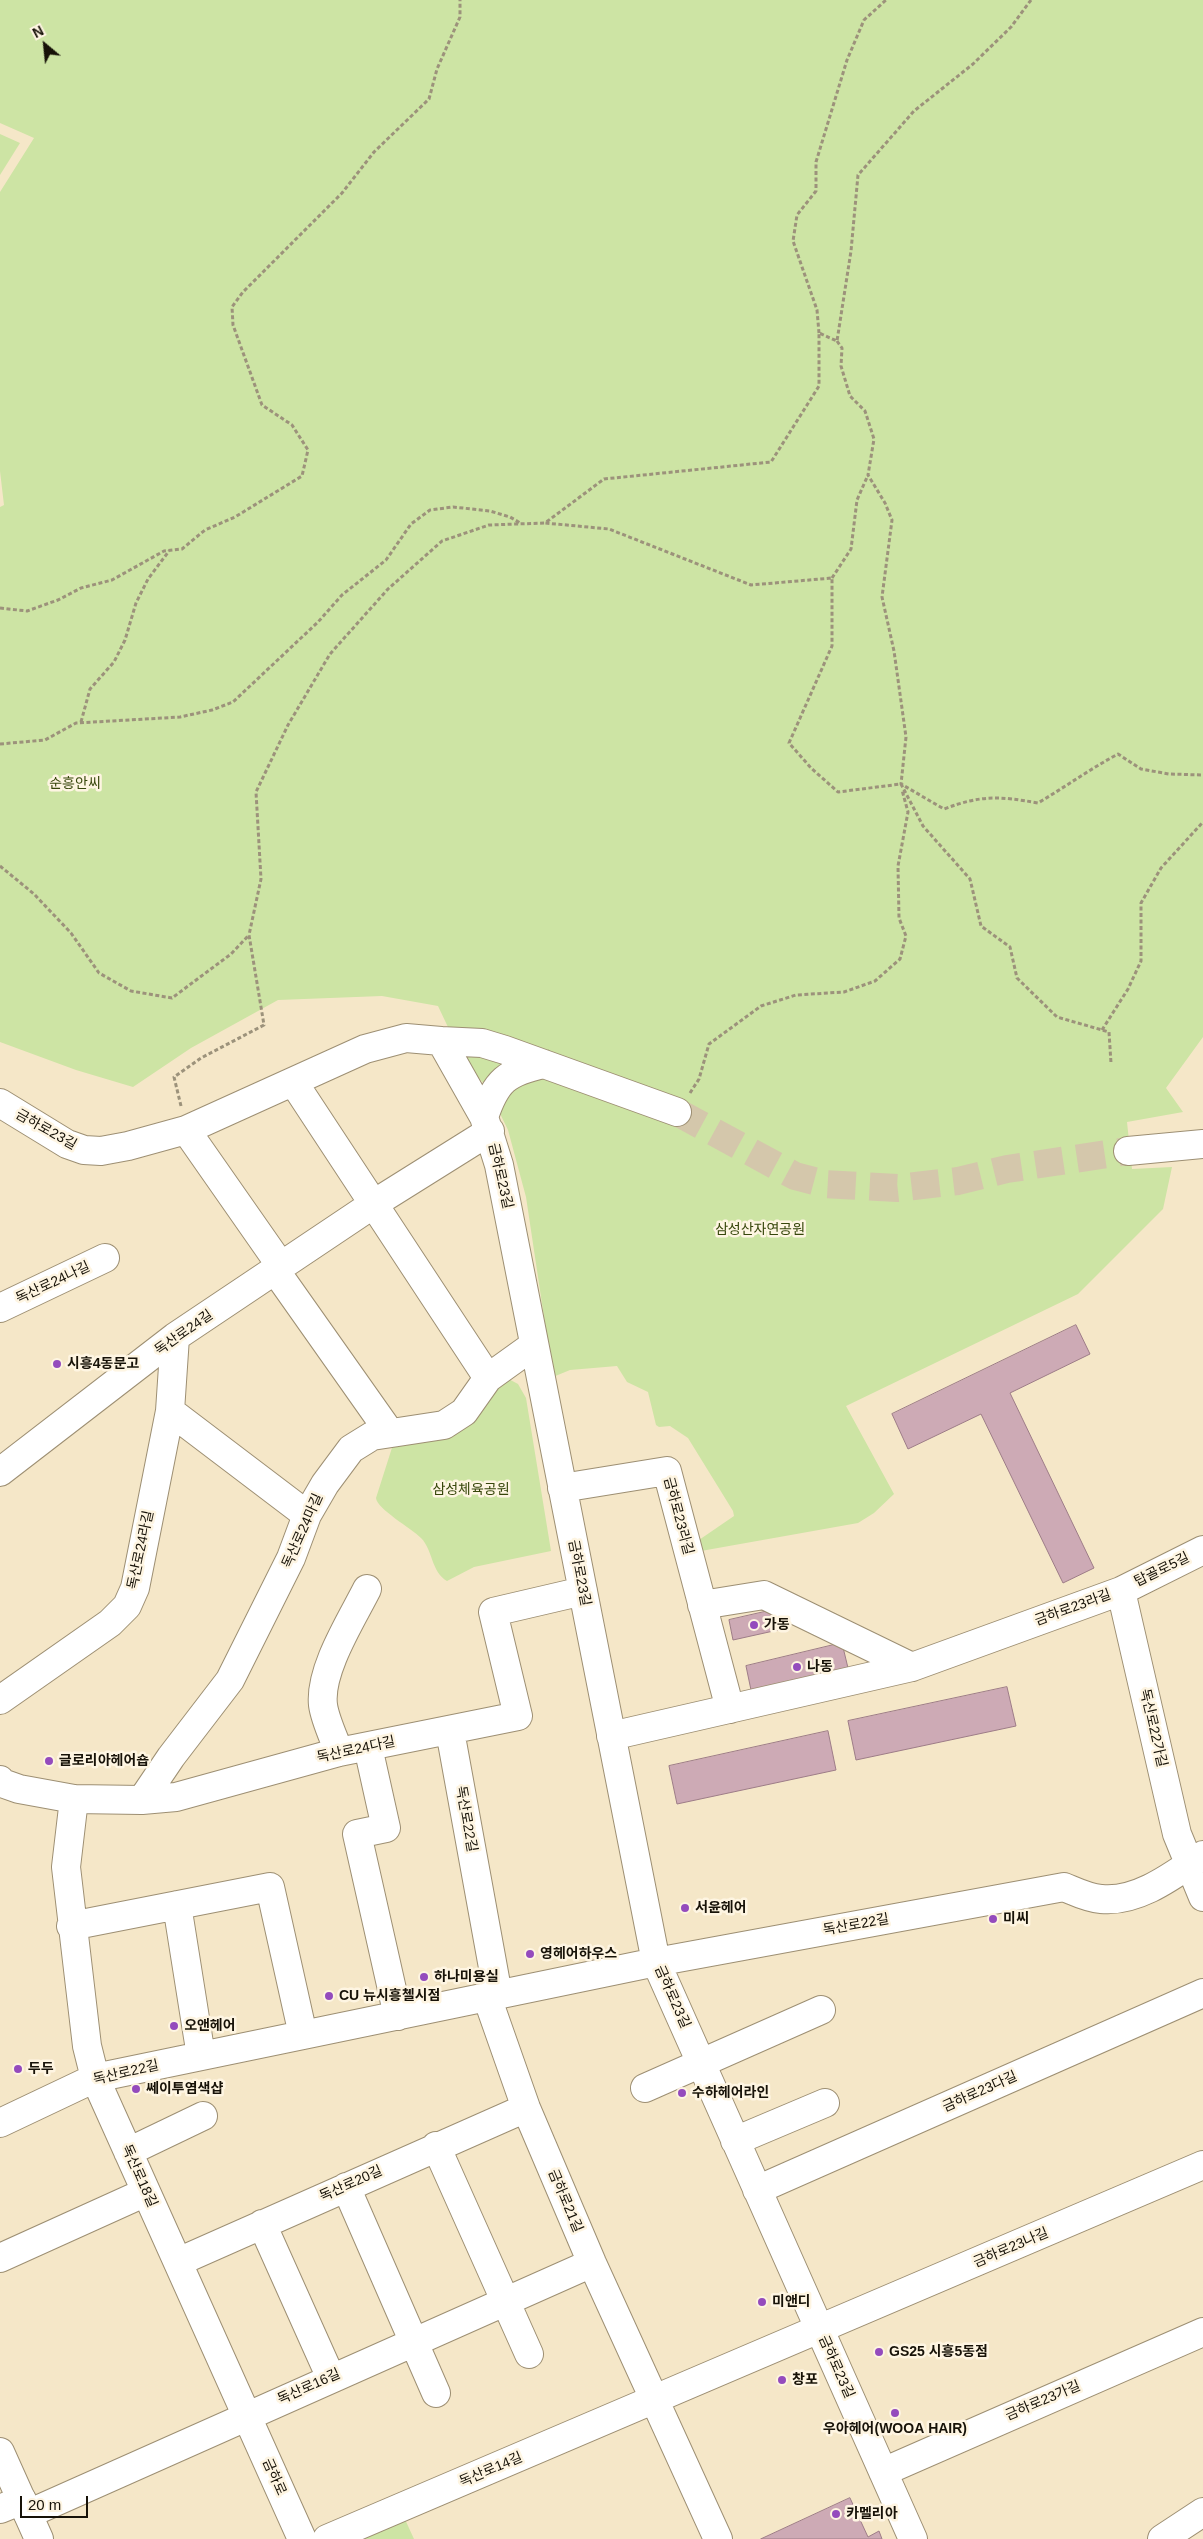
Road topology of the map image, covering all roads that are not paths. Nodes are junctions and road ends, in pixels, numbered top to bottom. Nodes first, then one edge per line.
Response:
1 (441, 1042) junction
2 (544, 1064) junction
3 (294, 1083) junction
4 (0, 1103) edge
5 (677, 1112) tunnel mouth
6 (487, 1124) junction
7 (186, 1130) junction
8 (1203, 1144) edge
9 (1128, 1151) tunnel mouth
10 (375, 1203) junction
11 (105, 1258) dead end
12 (278, 1268) junction
13 (0, 1308) edge
14 (175, 1337) junction
15 (534, 1345) junction
16 (488, 1378) junction
17 (170, 1411) junction
18 (390, 1432) junction
19 (0, 1472) edge
20 (562, 1488) junction
21 (307, 1515) junction
22 (1203, 1550) edge
23 (367, 1589) dead end
24 (1121, 1590) junction
25 (583, 1591) junction
26 (702, 1605) junction
27 (912, 1667) junction
28 (0, 1700) edge
29 (730, 1709) junction
30 (450, 1731) junction
31 (611, 1736) junction
32 (368, 1747) junction
33 (339, 1752) junction
34 (0, 1780) edge
35 (74, 1799) junction
36 (142, 1800) junction
37 (1196, 1860) edge
38 (1203, 1897) edge
39 (177, 1905) junction
40 (72, 1926) junction
41 (656, 1962) junction
42 (1203, 1993) edge
43 (493, 1996) junction
44 (821, 2010) dead end
45 (398, 2016) junction
46 (303, 2035) junction
47 (201, 2056) junction
48 (700, 2062) junction
49 (95, 2078) junction
50 (645, 2088) dead end
51 (825, 2103) dead end
52 (526, 2108) junction
53 (203, 2116) dead end
54 (0, 2123) edge
55 (736, 2141) junction
56 (436, 2146) junction
57 (128, 2152) junction
58 (1203, 2165) edge
59 (346, 2187) junction
60 (757, 2190) junction
61 (146, 2192) junction
62 (262, 2224) junction
63 (0, 2258) edge
64 (178, 2262) junction
65 (592, 2263) junction
66 (506, 2301) junction
67 (820, 2330) junction
68 (1203, 2332) edge
69 (414, 2342) junction
70 (529, 2354) dead end
71 (331, 2378) junction
72 (436, 2393) dead end
73 (654, 2400) junction
74 (246, 2415) junction
75 (0, 2452) edge
76 (883, 2472) junction
77 (16, 2508) edge
78 (1200, 2519) edge
79 (39, 2539) edge
80 (302, 2539) edge
81 (327, 2539) edge
82 (718, 2539) edge
83 (913, 2539) edge
84 (1162, 2539) edge

1 - 2 street
1 - 3 street, 금하로23길
1 - 6 street, 금하로23길
2 - 5 street
2 - 6 street
3 - 7 street, 금하로23길
3 - 10 street
4 - 7 street, 금하로23길
6 - 10 street, 독산로24길
6 - 15 street, 금하로23길
7 - 12 street
8 - 9 street
10 - 12 street, 독산로24길
10 - 16 street
11 - 13 street, 독산로24나길
12 - 14 street, 독산로24길
12 - 18 street
14 - 17 street, 독산로24라길
14 - 19 street, 독산로24길
15 - 16 street, 독산로24마길
15 - 20 street, 금하로23길
16 - 18 street, 독산로24마길
17 - 21 street
17 - 28 street, 독산로24라길
18 - 21 street, 독산로24마길
20 - 25 street, 금하로23길
20 - 26 street, 금하로23라길
21 - 36 street, 독산로24마길
22 - 24 street, 탑골로5길
23 - 33 street
24 - 27 street, 금하로23라길
24 - 37 street, 독산로22가길
25 - 30 street, 독산로24다길
25 - 31 street, 금하로23길
26 - 27 street
26 - 29 street, 금하로23라길
27 - 29 street, 금하로23라길
29 - 31 street, 금하로23라길
30 - 32 street, 독산로24다길
30 - 43 street, 독산로22길
31 - 41 street, 금하로23길
32 - 33 street, 독산로24다길
32 - 45 street
33 - 36 street, 독산로24다길
34 - 35 street, 독산로24다길
35 - 36 street, 독산로24다길
35 - 40 street, 독산로18길
37 - 38 street, 독산로22가길
37 - 41 street, 독산로22길
39 - 40 street
39 - 46 street
39 - 47 street
40 - 49 street, 독산로18길
41 - 43 street, 독산로22길
41 - 48 street, 금하로23길
42 - 60 street, 금하로23다길
43 - 45 street, 독산로22길
43 - 52 street, 금하로21길
44 - 48 street
45 - 46 street, 독산로22길
46 - 47 street, 독산로22길
47 - 49 street, 독산로22길
48 - 50 street
48 - 55 street, 금하로23길
49 - 54 street, 독산로22길
49 - 57 street, 독산로18길
51 - 55 street
52 - 56 street, 독산로20길
52 - 65 street, 금하로21길
53 - 57 street
55 - 60 street, 금하로23길
56 - 59 street, 독산로20길
56 - 66 street
57 - 61 street, 독산로18길
58 - 67 street, 금하로23나길
59 - 62 street, 독산로20길
59 - 69 street
60 - 67 street, 금하로23길
61 - 63 street
61 - 64 street, 독산로18길
62 - 64 street, 독산로20길
62 - 71 street
64 - 74 street, 독산로18길
65 - 66 street, 독산로16길
65 - 73 street, 금하로21길
66 - 69 street, 독산로16길
66 - 70 street
67 - 73 street
67 - 76 street, 금하로23길
68 - 76 street, 금하로23가길
69 - 71 street, 독산로16길
69 - 72 street
71 - 74 street, 독산로16길
73 - 81 street, 독산로14길
73 - 82 street, 금하로21길
74 - 77 street, 독산로16길
74 - 80 street, 금하로
75 - 77 street
76 - 83 street, 금하로23길
77 - 79 street
78 - 84 street

